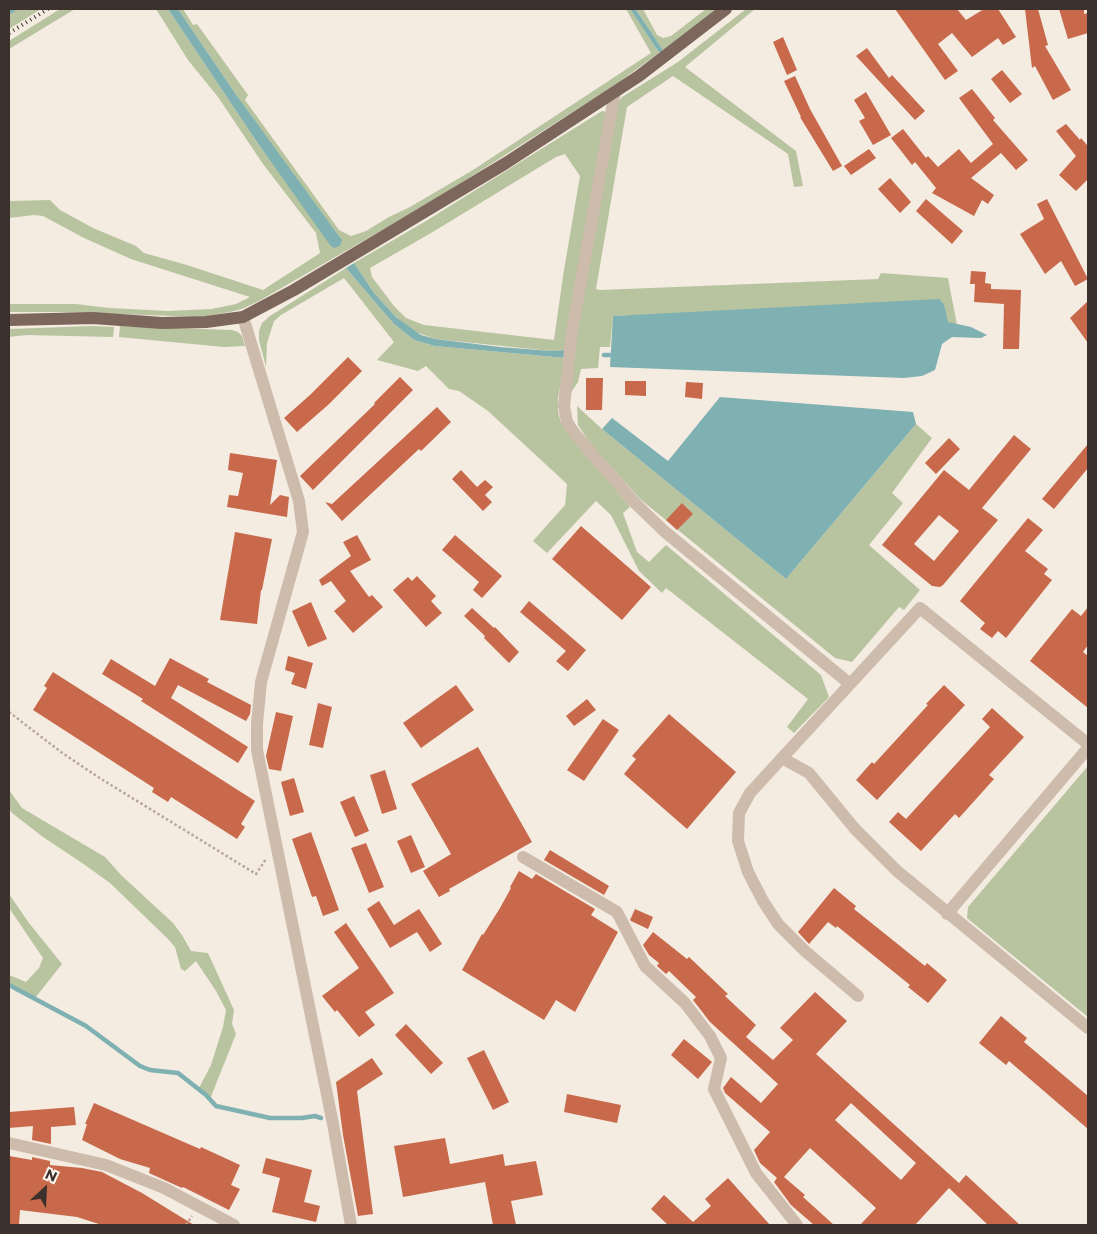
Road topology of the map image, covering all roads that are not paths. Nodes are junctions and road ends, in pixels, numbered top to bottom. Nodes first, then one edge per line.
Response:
1 (726, 9) edge
2 (615, 92) junction
3 (243, 317) junction
4 (9, 320) edge
5 (850, 684) junction
6 (1088, 744) edge
7 (1088, 748) edge
8 (782, 758) junction
9 (523, 858) dead end
10 (947, 914) junction
11 (858, 996) dead end
12 (1088, 1028) edge
13 (9, 1143) edge
14 (234, 1225) edge
15 (351, 1225) edge
16 (797, 1225) edge

1 - 2 main road
2 - 3 main road
2 - 5 street
3 - 4 main road
3 - 15 street
5 - 6 street
5 - 8 street
7 - 10 street
8 - 10 street
8 - 11 street
9 - 16 street
10 - 12 street
13 - 14 street

